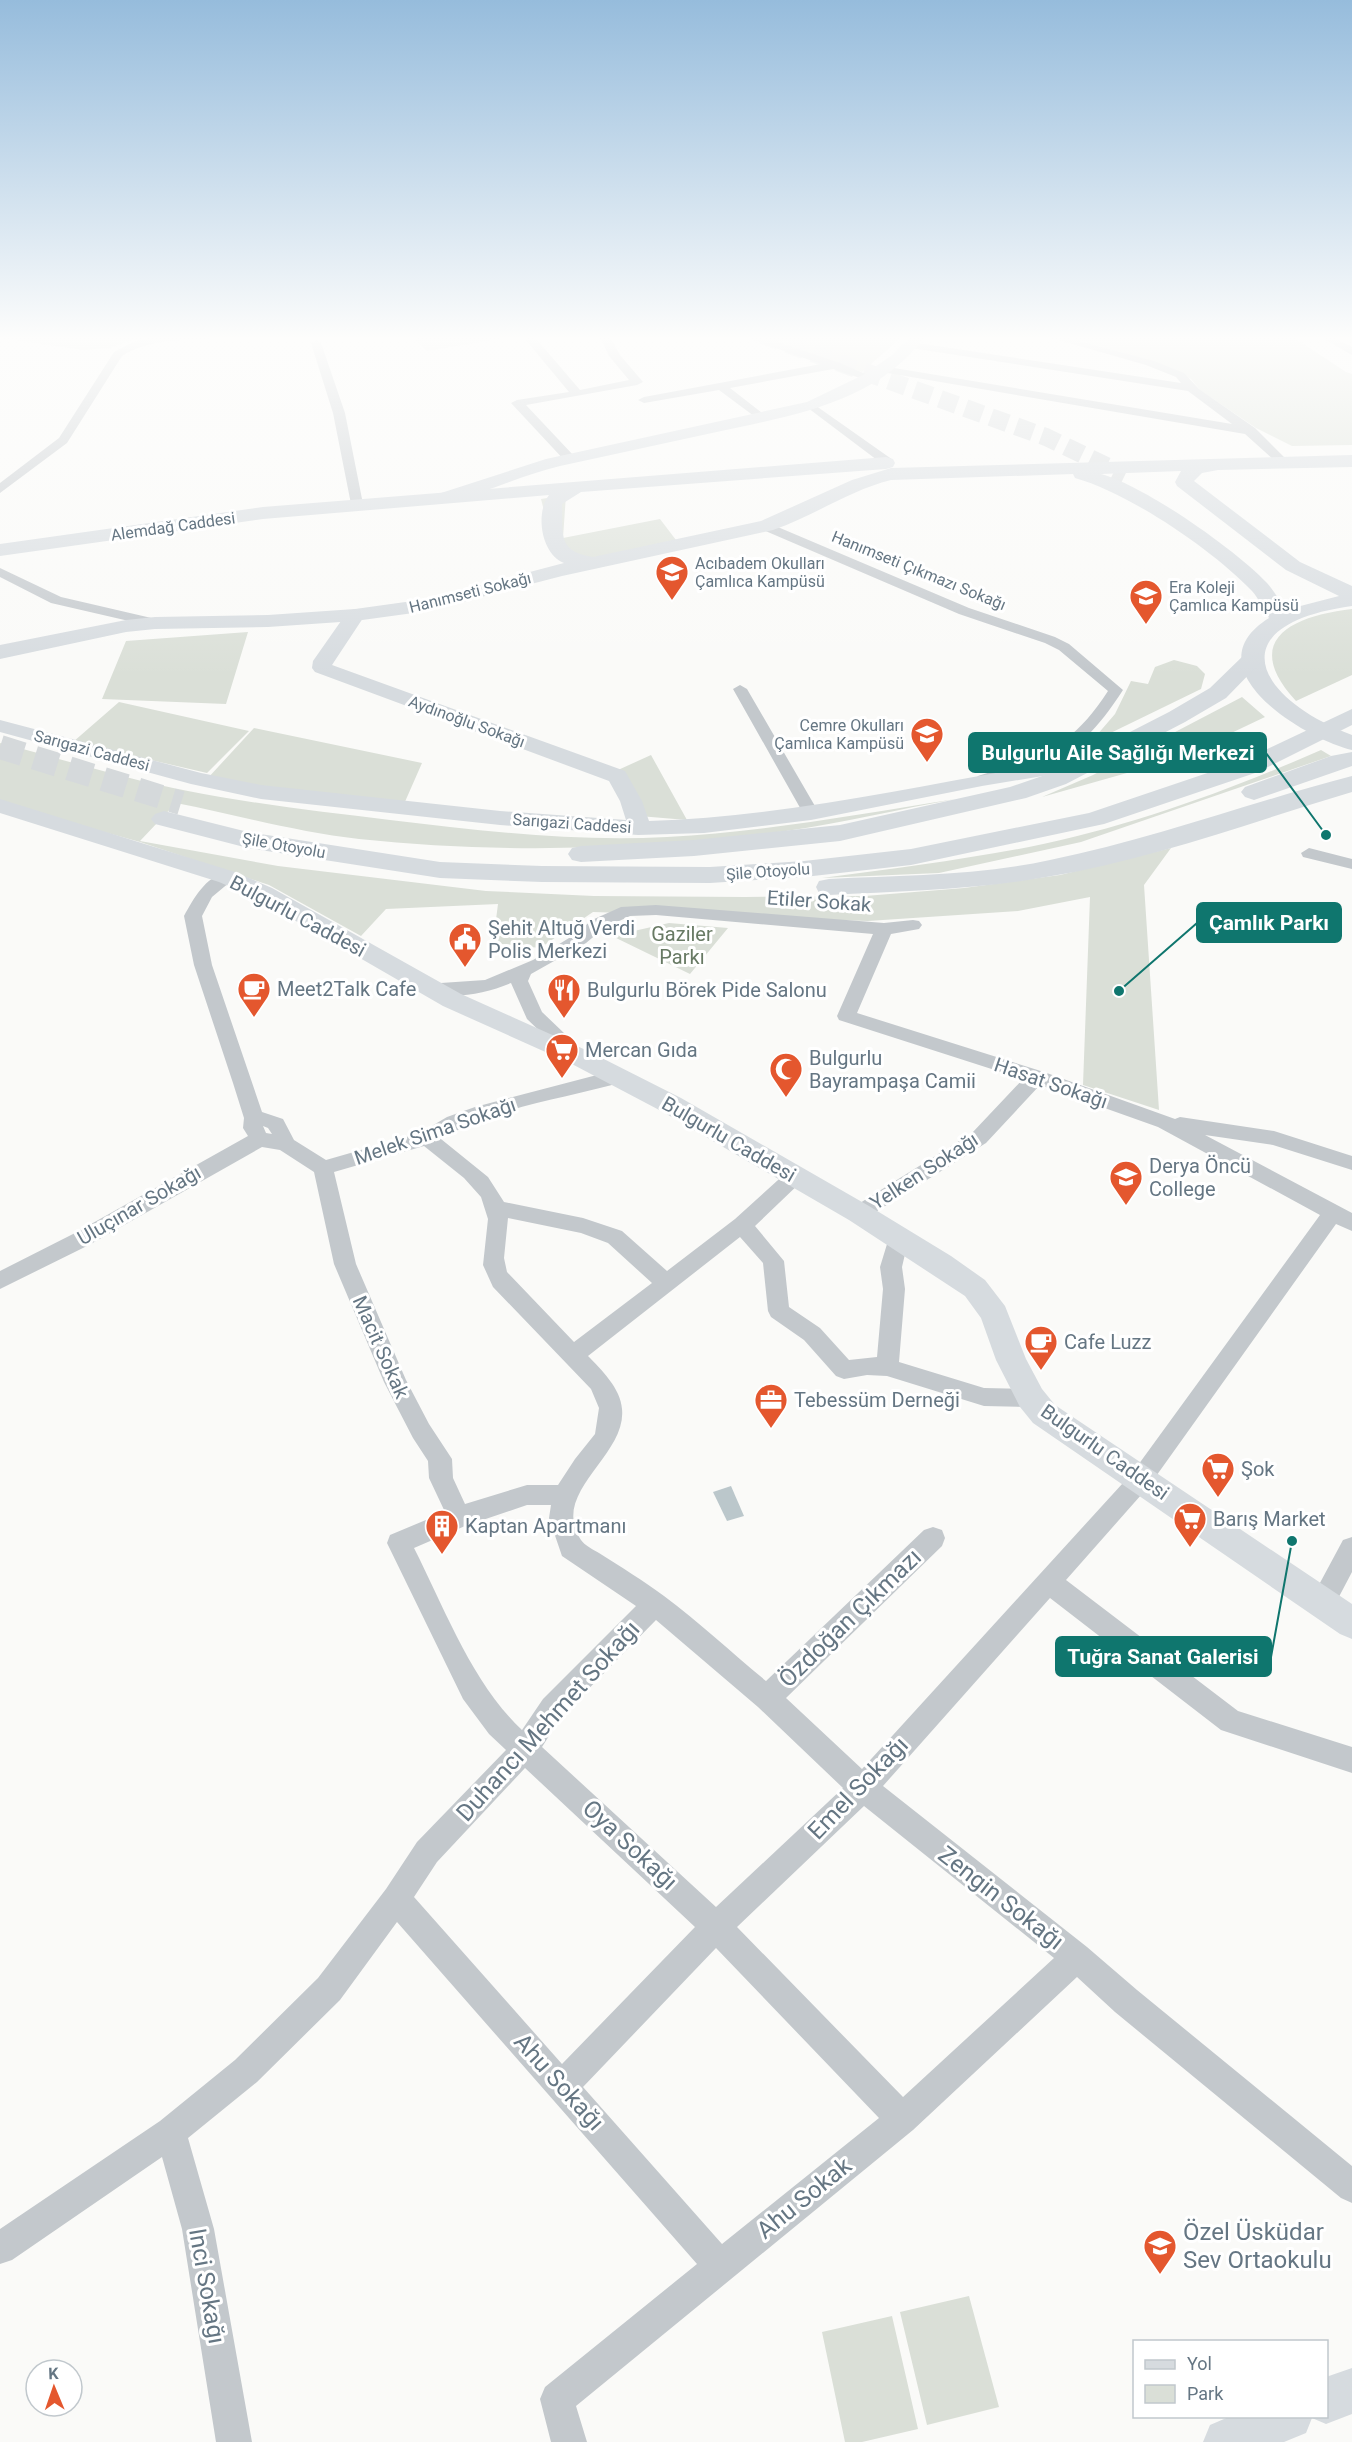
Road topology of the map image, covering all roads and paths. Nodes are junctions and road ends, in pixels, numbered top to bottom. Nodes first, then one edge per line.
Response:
1 (51, 449) edge
2 (346, 449) edge
3 (557, 449) edge
4 (618, 449) edge
5 (870, 449) edge
6 (1270, 449) edge
7 (1352, 454) edge
8 (1278, 457) junction
9 (566, 460) junction
10 (1352, 461) edge
11 (889, 463) junction
12 (1231, 464) junction
13 (836, 466) junction
14 (1040, 469) junction
15 (1149, 472) tunnel mouth
16 (1125, 476) tunnel mouth
17 (857, 483) junction
18 (580, 486) junction
19 (0, 489) edge
20 (534, 489) junction
21 (447, 497) junction
22 (357, 504) junction
23 (766, 526) junction
24 (0, 550) edge
25 (594, 563) junction
26 (0, 572) edge
27 (526, 579) junction
28 (1352, 594) edge
29 (1352, 600) edge
30 (355, 615) junction
31 (1274, 619) junction
32 (155, 623) junction
33 (0, 652) edge
34 (1253, 659) junction
35 (740, 689) dead end
36 (1116, 690) joint
37 (1352, 692) edge
38 (1352, 716) edge
39 (0, 726) edge
40 (1269, 732) dead end
41 (1352, 743) edge
42 (1238, 755) junction
43 (1352, 759) edge
44 (1091, 762) junction
45 (982, 780) junction
46 (1352, 784) edge
47 (0, 806) edge
48 (811, 813) junction
49 (638, 828) junction
50 (1309, 853) dead end
51 (546, 856) junction
52 (371, 860) junction
53 (1352, 864) edge
54 (227, 878) junction
55 (899, 882) junction
56 (913, 925) dead end
57 (884, 929) junction
58 (523, 971) junction
59 (432, 988) junction
60 (579, 1056) junction
61 (616, 1077) junction
62 (1037, 1077) junction
63 (254, 1118) junction
64 (1165, 1122) junction
65 (427, 1138) junction
66 (259, 1139) junction
67 (285, 1144) junction
68 (1352, 1163) edge
69 (323, 1168) junction
70 (795, 1176) junction
71 (495, 1208) junction
72 (859, 1213) junction
73 (1342, 1219) edge
74 (742, 1225) junction
75 (898, 1237) junction
76 (0, 1281) edge
77 (666, 1283) junction
78 (573, 1355) junction
79 (887, 1367) junction
80 (1031, 1398) junction
81 (1141, 1479) junction
82 (565, 1495) junction
83 (459, 1517) junction
84 (933, 1538) dead end
85 (1352, 1548) edge
86 (1048, 1581) junction
87 (1323, 1602) junction
88 (655, 1604) junction
89 (1351, 1628) edge
90 (767, 1698) junction
91 (526, 1748) junction
92 (1352, 1760) edge
93 (862, 1788) junction
94 (396, 1899) junction
95 (716, 1927) junction
96 (1077, 1957) junction
97 (563, 2085) junction
98 (902, 2119) junction
99 (171, 2132) junction
100 (1352, 2187) edge
101 (0, 2248) edge
102 (720, 2266) junction
103 (1352, 2391) edge
104 (1328, 2400) edge
105 (1284, 2418) edge
106 (234, 2442) edge
107 (569, 2442) edge
108 (1227, 2442) edge

1 - 19 street
2 - 22 street
3 - 9 street
4 - 9 main road
5 - 11 street
6 - 8 street
7 - 8 main road, Alemdağ Caddesi
8 - 11 main road, Alemdağ Caddesi
9 - 18 main road
9 - 20 main road
9 - 21 main road
10 - 12 main road
11 - 13 main road, Alemdağ Caddesi
12 - 14 main road
12 - 28 main road
13 - 17 main road
13 - 18 main road, Alemdağ Caddesi
14 - 17 main road
14 - 31 main road
15 - 28 main road
16 - 31 main road
17 - 23 main road, Hanımseti Sokağı
18 - 20 main road, Alemdağ Caddesi
18 - 25 main road
20 - 21 main road, Alemdağ Caddesi
20 - 27 main road
21 - 22 main road, Alemdağ Caddesi
22 - 24 main road, Alemdağ Caddesi
23 - 25 main road, Hanımseti Sokağı
23 - 36 street, Hanımseti Çıkmazı Sokağı
25 - 27 main road, Hanımseti Sokağı
26 - 32 street
27 - 30 main road, Hanımseti Sokağı
29 - 31 main road
30 - 32 main road, Hanımseti Sokağı
30 - 49 main road, Aydınoğlu Sokağı
31 - 34 main road
32 - 33 main road, Hanımseti Sokağı
34 - 41 main road
34 - 44 highway
35 - 48 street
36 - 45 street, Sarıgazi Caddesi
37 - 40 highway
38 - 42 highway, Şile Otoyolu
39 - 49 main road, Sarıgazi Caddesi
42 - 51 highway, Şile Otoyolu
42 - 52 highway, Şile Otoyolu
43 - 55 highway
44 - 45 main road
44 - 51 highway
45 - 48 main road, Sarıgazi Caddesi
46 - 55 highway
47 - 54 main road, Bulgurlu Caddesi
48 - 49 main road, Sarıgazi Caddesi
50 - 53 street
51 - 52 highway, Şile Otoyolu
52 - 55 highway
54 - 59 main road, Bulgurlu Caddesi
54 - 63 street
56 - 57 street, Etiler Sokak
57 - 58 street, Etiler Sokak
57 - 62 street, Hasat Sokağı
58 - 59 street, Etiler Sokak
58 - 60 street
59 - 60 main road, Bulgurlu Caddesi
60 - 61 main road, Bulgurlu Caddesi
61 - 65 street, Melek Sima Sokağı
61 - 70 main road, Bulgurlu Caddesi
62 - 64 street, Hasat Sokağı
62 - 72 street, Yelken Sokağı
63 - 66 street
63 - 67 street
64 - 68 street
64 - 73 street, Hasat Sokağı
65 - 69 street, Melek Sima Sokağı
65 - 71 street
66 - 67 street
66 - 76 street, Uluçınar Sokağı
67 - 69 street
69 - 83 street, Macit Sokak
70 - 72 main road, Bulgurlu Caddesi
70 - 74 street
71 - 77 street
71 - 78 street, Duhancı Mehmet Sokağı
72 - 75 main road, Bulgurlu Caddesi
73 - 81 street, Hasat Sokağı
74 - 77 street
74 - 79 street
75 - 79 street
75 - 80 main road, Bulgurlu Caddesi
77 - 78 street
78 - 82 street, Duhancı Mehmet Sokağı
79 - 80 street
80 - 81 main road, Bulgurlu Caddesi
81 - 86 street, Emel Sokağı
81 - 87 main road, Bulgurlu Caddesi
82 - 83 street
82 - 88 street, Duhancı Mehmet Sokağı
83 - 91 street, Oya Sokağı
84 - 90 street, Özdoğan Çıkmazı
85 - 87 street
86 - 92 street
86 - 93 street, Emel Sokağı
87 - 89 main road, Bulgurlu Caddesi
88 - 90 street, Zengin Sokağı
88 - 91 street, Duhancı Mehmet Sokağı
90 - 93 street, Zengin Sokağı
91 - 94 street, Duhancı Mehmet Sokağı
91 - 95 street, Oya Sokağı
93 - 95 street, Emel Sokağı
93 - 96 street, Zengin Sokağı
94 - 97 street, Ahu Sokağı
94 - 99 street, Duhancı Mehmet Sokağı
95 - 97 street, Emel Sokağı
95 - 98 street, Oya Sokağı
96 - 98 street, Ahu Sokak
96 - 100 street, Zengin Sokağı
97 - 102 street, Ahu Sokağı
98 - 102 street, Ahu Sokak
99 - 101 street, Duhancı Mehmet Sokağı
99 - 106 street, Inci Sokağı
102 - 107 street, Ahu Sokak
103 - 104 main road
105 - 108 main road

